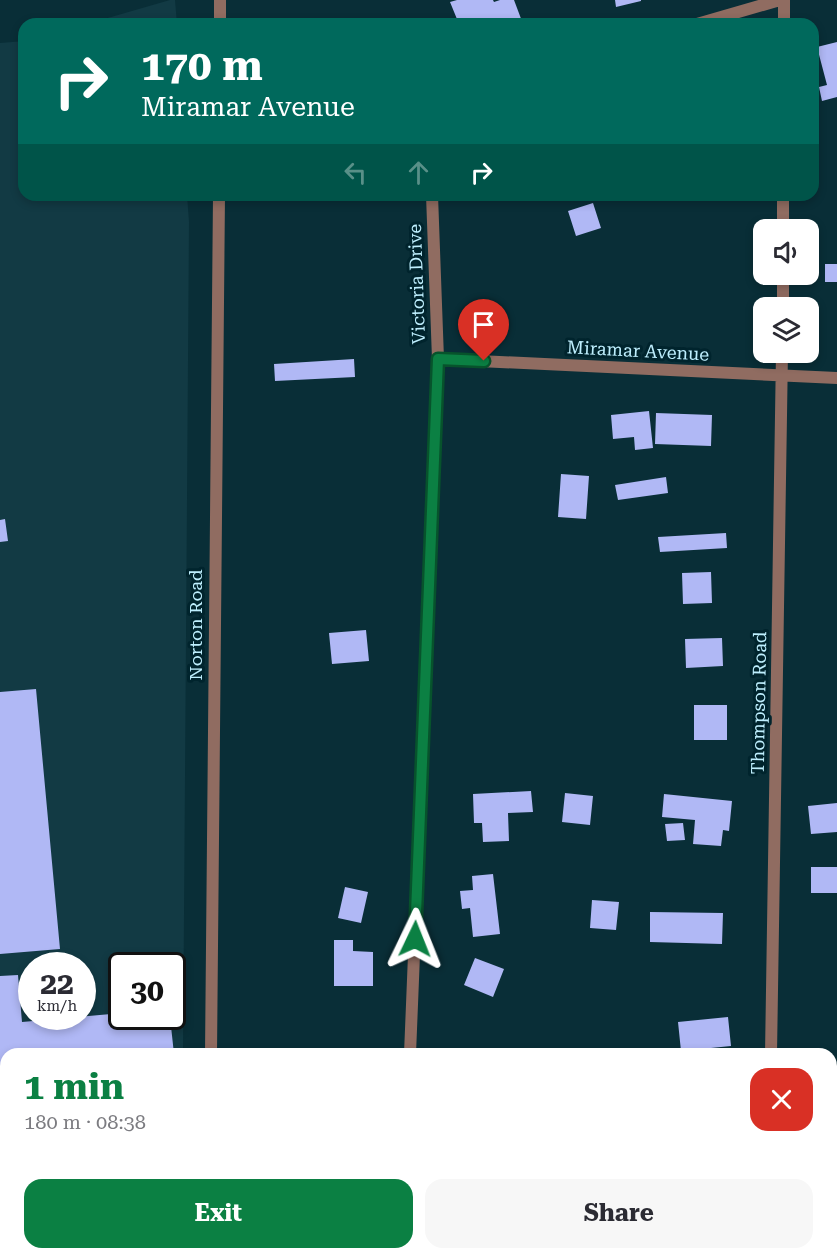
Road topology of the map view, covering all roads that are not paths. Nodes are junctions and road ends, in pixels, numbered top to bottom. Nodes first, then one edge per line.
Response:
1 (220, 0) edge
2 (782, 0) edge
3 (220, 18) edge
4 (718, 18) edge
5 (784, 18) edge
6 (219, 201) edge
7 (432, 201) edge
8 (783, 201) edge
9 (783, 219) edge
10 (438, 359) junction
11 (783, 363) edge
12 (782, 377) junction
13 (837, 378) edge
14 (211, 1048) edge
15 (410, 1048) edge
16 (771, 1048) edge

1 - 3 street
2 - 4 street
2 - 5 street
6 - 14 street, Norton Road
7 - 10 street, Victoria Drive
8 - 9 street
10 - 12 street, Miramar Avenue
10 - 15 street, Victoria Drive
11 - 12 street, Thompson Road
12 - 13 street, Miramar Avenue
12 - 16 street, Thompson Road

